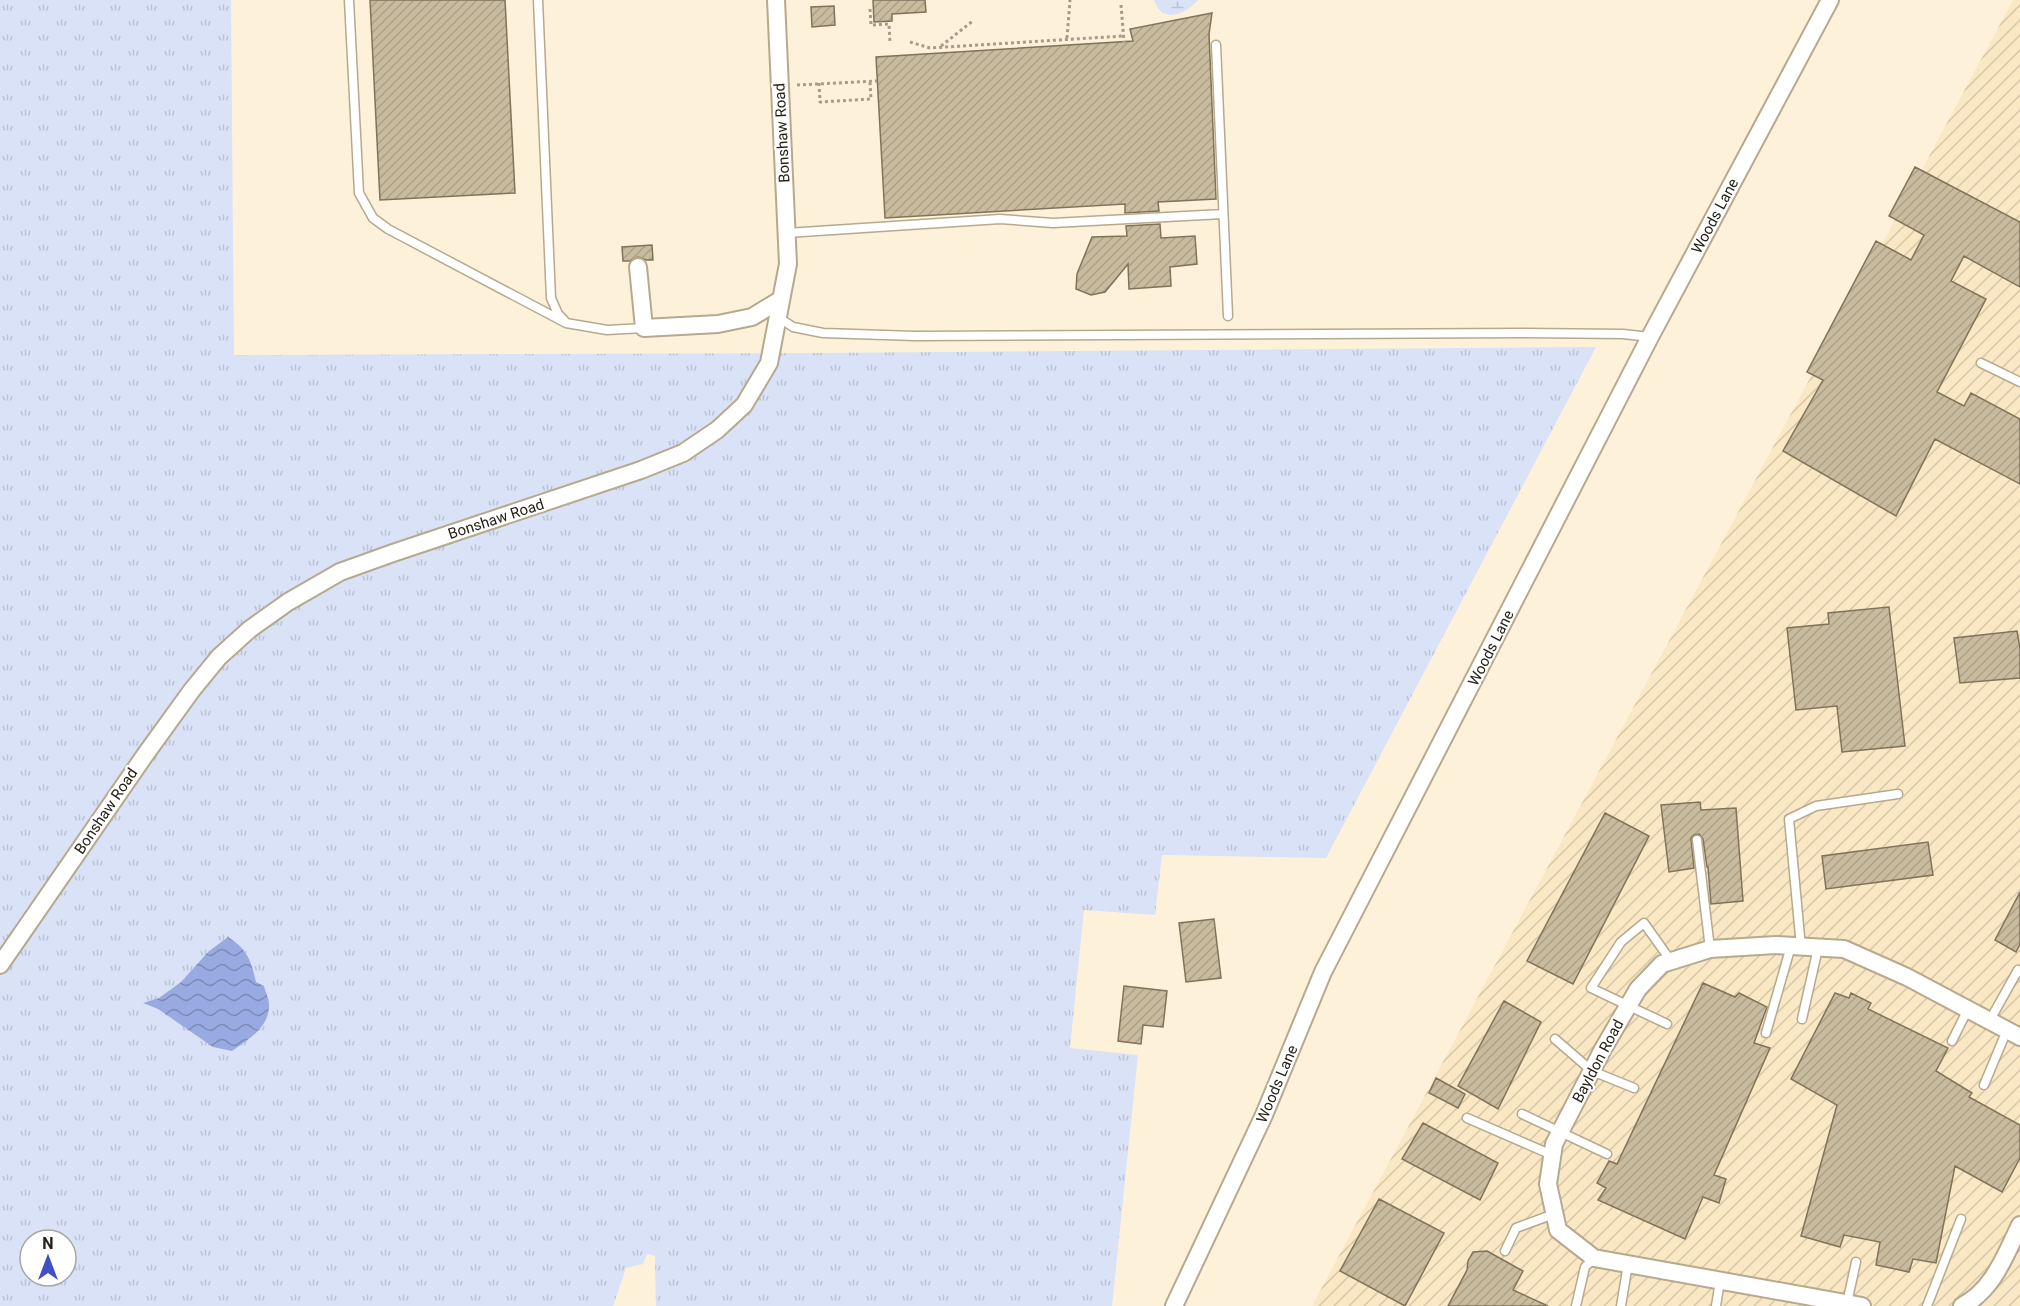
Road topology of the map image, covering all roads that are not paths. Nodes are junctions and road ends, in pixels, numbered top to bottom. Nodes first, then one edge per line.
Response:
1 (349, 0) edge
2 (538, 0) edge
3 (776, 0) edge
4 (1830, 0) edge
5 (1216, 45) dead end
6 (1223, 214) junction
7 (787, 232) junction
8 (638, 267) dead end
9 (780, 300) junction
10 (1228, 316) dead end
11 (778, 317) junction
12 (566, 323) junction
13 (644, 328) junction
14 (1650, 337) junction
15 (1981, 363) dead end
16 (2020, 382) edge
17 (1898, 794) dead end
18 (1697, 840) dead end
19 (1803, 947) junction
20 (1710, 949) junction
21 (1671, 961) junction
22 (0, 965) edge
23 (2020, 972) edge
24 (1628, 1006) junction
25 (1968, 1008) junction
26 (1802, 1018) dead end
27 (1990, 1020) junction
28 (1667, 1024) dead end
29 (1766, 1033) dead end
30 (2014, 1033) edge
31 (1555, 1040) dead end
32 (1952, 1041) dead end
33 (1592, 1071) junction
34 (1984, 1085) dead end
35 (1634, 1088) dead end
36 (1522, 1114) dead end
37 (1467, 1118) dead end
38 (1561, 1131) junction
39 (1607, 1154) dead end
40 (1552, 1155) junction
41 (1554, 1214) junction
42 (1961, 1220) dead end
43 (2020, 1225) edge
44 (2015, 1248) edge
45 (1505, 1251) dead end
46 (1594, 1258) junction
47 (1856, 1262) dead end
48 (1628, 1264) junction
49 (1720, 1281) junction
50 (1818, 1302) edge
51 (1854, 1305) edge
52 (1174, 1306) edge
53 (1576, 1306) edge
54 (1621, 1306) edge
55 (1716, 1306) edge
56 (1927, 1306) edge
57 (1962, 1306) edge

1 - 12 lane
2 - 12 lane
3 - 7 street, Bonshaw Road
4 - 14 street, Woods Lane
5 - 6 lane
6 - 7 lane
6 - 10 lane
7 - 9 street, Bonshaw Road
8 - 13 street
9 - 11 street, Bonshaw Road
9 - 13 street
11 - 14 lane
11 - 22 street, Bonshaw Road
12 - 13 lane
14 - 52 street, Woods Lane
15 - 16 lane
17 - 19 lane
18 - 20 lane
19 - 20 street, Bayldon Road
19 - 25 street, Bayldon Road
19 - 26 lane
19 - 29 lane
20 - 21 street, Bayldon Road
21 - 24 street, Bayldon Road
21 - 24 lane
23 - 27 lane
24 - 28 lane
24 - 33 street, Bayldon Road
25 - 27 street, Bayldon Road
25 - 32 lane
27 - 30 street, Bayldon Road
30 - 34 lane
31 - 33 lane
33 - 35 lane
33 - 38 street, Bayldon Road
36 - 38 lane
37 - 40 lane
38 - 39 lane
38 - 40 street, Bayldon Road
40 - 41 street, Bayldon Road
41 - 45 lane
41 - 46 street, Bayldon Road
42 - 56 lane
43 - 44 street
44 - 57 street
46 - 48 street, Bayldon Road
46 - 53 lane
47 - 51 lane
48 - 49 street, Bayldon Road
48 - 54 lane
49 - 50 street, Bayldon Road
49 - 55 lane
50 - 51 street, Bayldon Road

